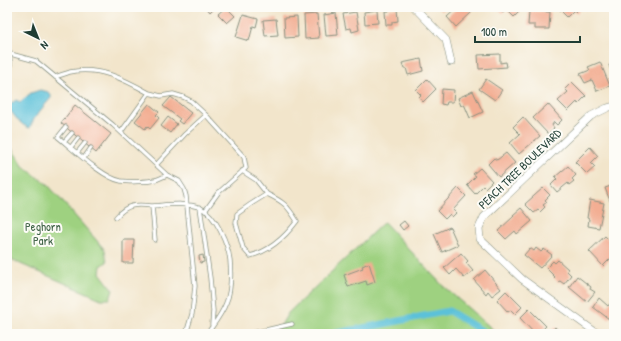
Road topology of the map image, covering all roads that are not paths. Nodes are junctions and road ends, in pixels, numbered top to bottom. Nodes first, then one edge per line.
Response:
1 (414, 7) edge
2 (7, 53) edge
3 (450, 62) dead end
4 (7, 72) edge
5 (55, 77) junction
6 (149, 93) junction
7 (614, 106) edge
8 (206, 115) junction
9 (66, 127) dead end
10 (121, 132) junction
11 (72, 133) dead end
12 (78, 138) dead end
13 (64, 142) junction
14 (85, 143) dead end
15 (71, 148) junction
16 (91, 148) dead end
17 (77, 153) junction
18 (84, 158) junction
19 (156, 164) junction
20 (242, 171) junction
21 (167, 175) junction
22 (267, 194) junction
23 (187, 205) junction
24 (152, 206) junction
25 (200, 207) junction
26 (205, 210) junction
27 (116, 217) dead end
28 (155, 240) dead end
29 (292, 324) dead end
30 (212, 326) junction
31 (261, 333) edge
32 (186, 334) edge
33 (207, 334) edge
34 (248, 334) edge
35 (598, 334) edge

1 - 3 street
2 - 4 street
2 - 5 lane
5 - 6 lane
5 - 10 lane
6 - 8 lane
6 - 10 lane
7 - 35 street, PEACH TREE BOULEVARD
8 - 19 lane
8 - 20 lane
9 - 13 lane
10 - 19 lane
11 - 13 lane
12 - 15 lane
13 - 15 lane
14 - 17 lane
15 - 17 lane
16 - 18 lane
17 - 18 lane
18 - 21 lane
19 - 21 lane
20 - 22 lane
20 - 26 lane
21 - 23 lane
22 - 22 lane
23 - 24 lane
23 - 25 lane
23 - 32 lane
24 - 27 lane
24 - 28 lane
25 - 26 lane
25 - 30 lane
26 - 30 lane
29 - 31 lane
30 - 33 lane
31 - 34 lane

